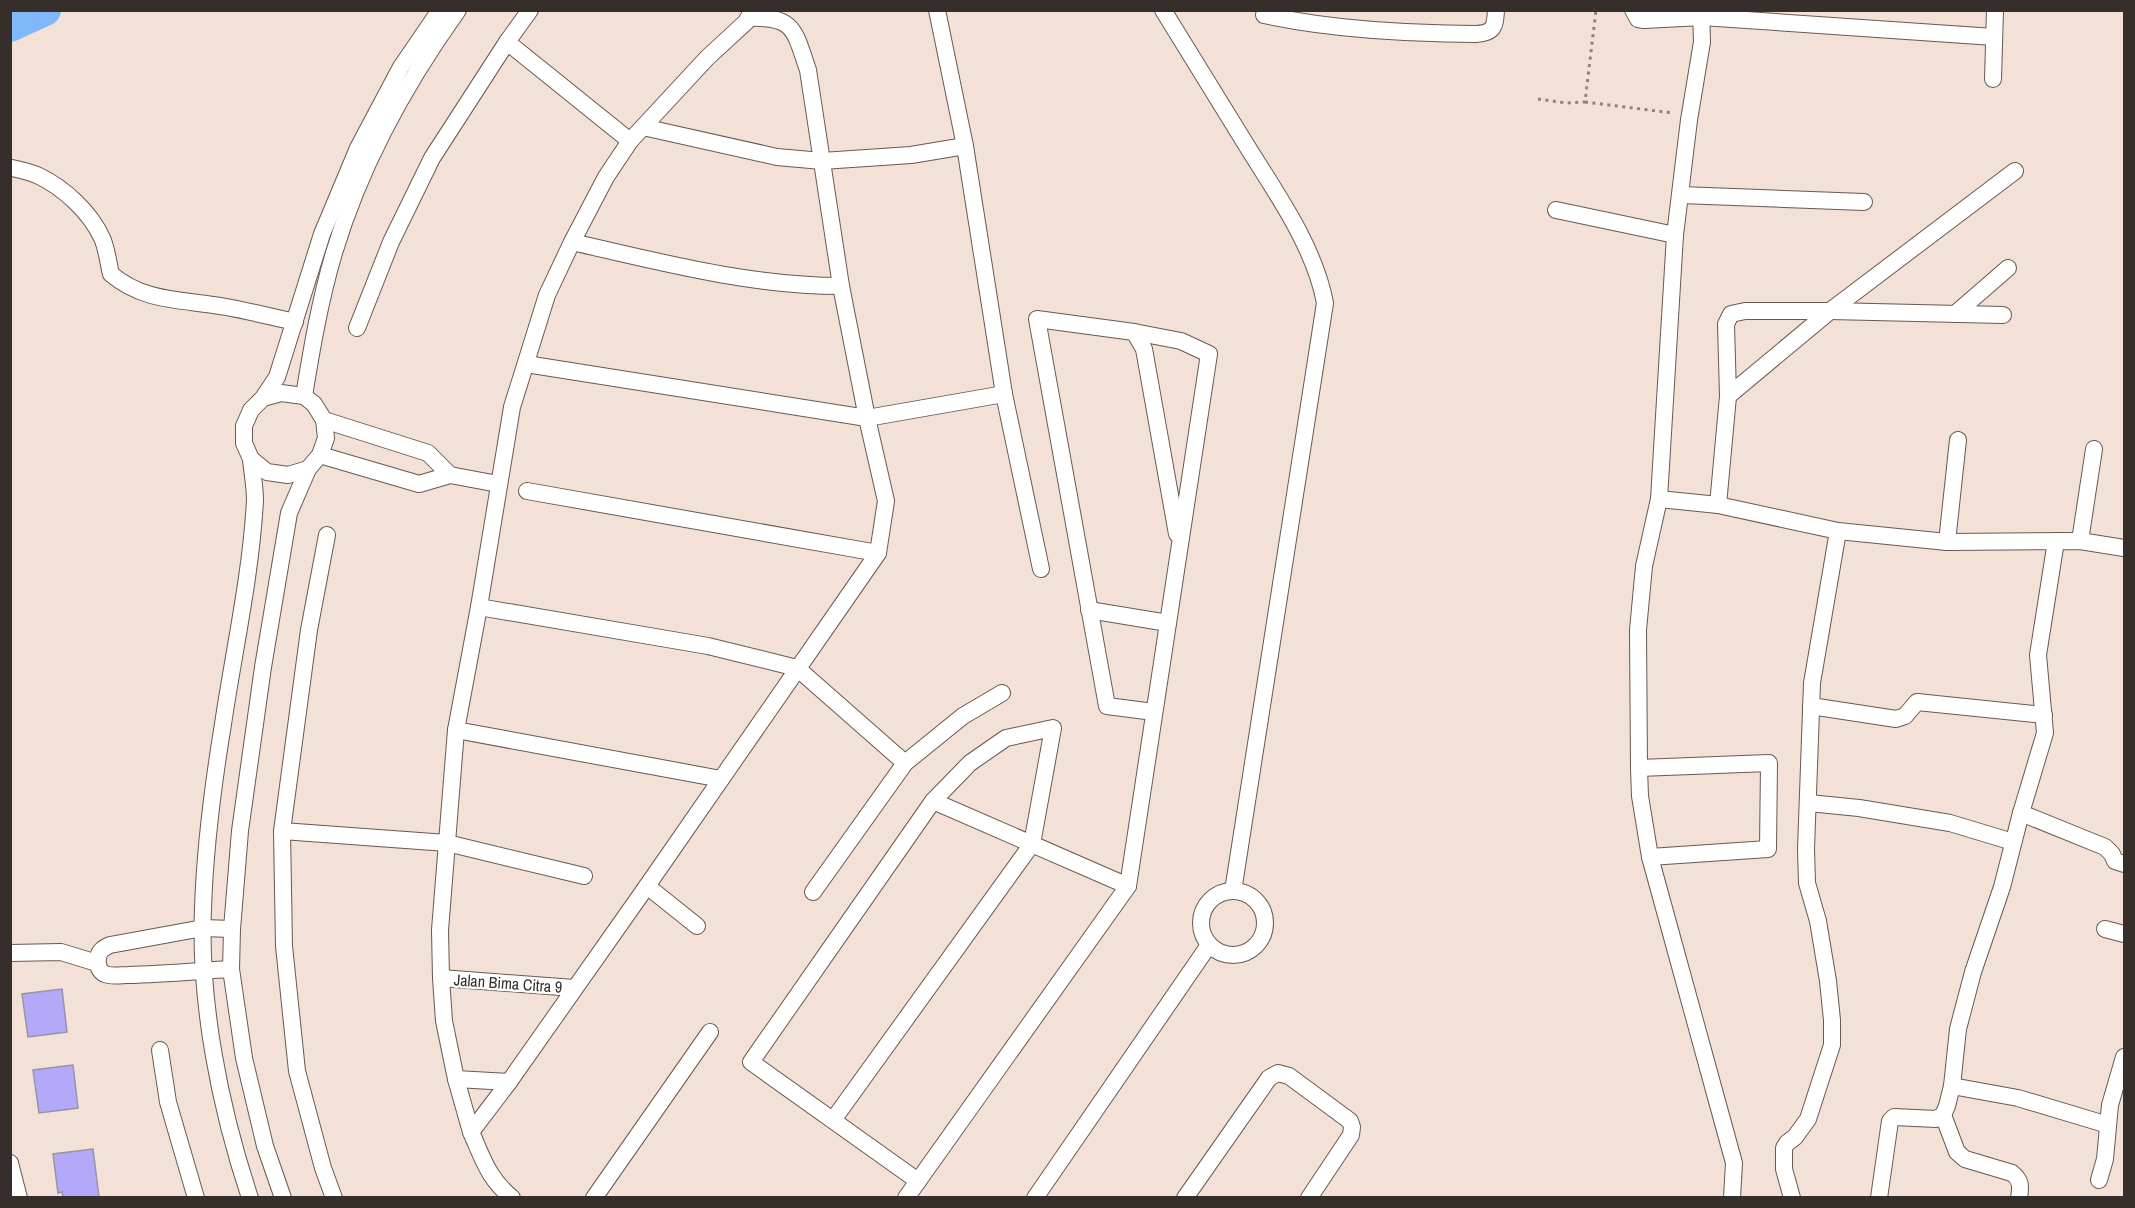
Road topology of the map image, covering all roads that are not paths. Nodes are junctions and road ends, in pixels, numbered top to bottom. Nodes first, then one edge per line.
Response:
1 (440, 10) edge
2 (458, 10) edge
3 (530, 10) edge
4 (791, 10) edge
5 (937, 10) edge
6 (1163, 10) edge
7 (1496, 10) edge
8 (1633, 10) edge
9 (1995, 10) edge
10 (753, 14) edge
11 (1701, 14) edge
12 (1264, 15) dead end
13 (791, 29) junction
14 (1994, 37) junction
15 (507, 42) junction
16 (1993, 79) dead end
17 (643, 127) junction
18 (630, 141) junction
19 (965, 146) junction
20 (822, 161) junction
21 (12, 168) dead end
22 (2015, 171) dead end
23 (1681, 195) junction
24 (1864, 202) dead end
25 (1556, 210) dead end
26 (1676, 235) junction
27 (572, 242) junction
28 (2008, 268) dead end
29 (840, 286) junction
30 (1830, 311) junction
31 (1955, 314) junction
32 (2003, 315) dead end
33 (295, 322) junction
34 (357, 328) dead end
35 (1134, 332) junction
36 (526, 364) junction
37 (1004, 394) junction
38 (304, 396) junction
39 (1728, 396) junction
40 (263, 398) junction
41 (867, 418) junction
42 (324, 420) junction
43 (1958, 440) dead end
44 (2094, 449) dead end
45 (320, 455) junction
46 (251, 459) junction
47 (308, 469) junction
48 (450, 475) junction
49 (498, 484) junction
50 (527, 491) dead end
51 (1659, 499) junction
52 (1718, 505) junction
53 (1838, 531) junction
54 (327, 535) dead end
55 (2056, 541) junction
56 (2080, 541) junction
57 (1947, 542) junction
58 (1179, 547) junction
59 (2124, 548) edge
60 (878, 553) junction
61 (1041, 569) dead end
62 (479, 607) junction
63 (1089, 610) junction
64 (1168, 623) junction
65 (797, 668) junction
66 (1002, 693) dead end
67 (1811, 706) junction
68 (1154, 712) junction
69 (2044, 715) junction
70 (456, 730) junction
71 (905, 763) junction
72 (1639, 768) junction
73 (721, 779) junction
74 (933, 801) junction
75 (1809, 803) junction
76 (2021, 813) junction
77 (282, 831) junction
78 (2013, 842) junction
79 (447, 843) junction
80 (1032, 844) junction
81 (1650, 857) junction
82 (2124, 864) edge
83 (584, 876) dead end
84 (647, 886) junction
85 (1128, 886) junction
86 (1233, 891) junction
87 (813, 892) dead end
88 (697, 926) dead end
89 (203, 928) junction
90 (232, 929) junction
91 (2105, 929) dead end
92 (2124, 934) edge
93 (1209, 945) junction
94 (10, 953) edge
95 (98, 963) junction
96 (231, 969) junction
97 (204, 970) junction
98 (441, 978) junction
99 (574, 988) junction
100 (710, 1032) dead end
101 (160, 1050) dead end
102 (2124, 1057) edge
103 (456, 1079) junction
104 (509, 1082) junction
105 (1952, 1086) junction
106 (1943, 1115) junction
107 (833, 1120) junction
108 (2108, 1125) junction
109 (471, 1132) junction
110 (10, 1163) edge
111 (2099, 1180) dead end
112 (918, 1181) junction
113 (19, 1197) edge
114 (196, 1197) edge
115 (249, 1197) edge
116 (283, 1197) edge
117 (334, 1197) edge
118 (512, 1197) edge
119 (594, 1197) edge
120 (906, 1197) edge
121 (1035, 1197) edge
122 (1185, 1197) edge
123 (1309, 1197) edge
124 (1732, 1197) edge
125 (1792, 1197) edge
126 (1879, 1197) edge
127 (2019, 1197) edge

1 - 33 street
2 - 38 street
3 - 15 street
4 - 13 street
5 - 19 street
6 - 86 street
7 - 12 street
8 - 11 street
9 - 14 street
10 - 13 street
10 - 17 street
11 - 14 street
11 - 23 street
13 - 20 street
14 - 16 street
15 - 18 street
15 - 34 street
17 - 18 street
17 - 20 street
18 - 27 street
19 - 20 street
19 - 37 street
20 - 29 street
21 - 33 street
22 - 30 street
23 - 24 street
23 - 26 street
25 - 26 street
26 - 51 street
27 - 29 street
27 - 36 street
28 - 31 street
29 - 41 street
30 - 31 street
30 - 39 street
30 - 39 street
31 - 32 street
33 - 40 street
35 - 58 street
35 - 58 street
35 - 63 street
36 - 41 street
36 - 49 street
37 - 41 street
37 - 61 street
38 - 40 street
38 - 42 street
39 - 52 street
40 - 46 street
41 - 60 street
42 - 45 street
42 - 48 street
43 - 57 street
44 - 56 street
45 - 47 street
45 - 48 street
46 - 47 street
46 - 89 street
47 - 90 street
48 - 49 street
49 - 62 street
50 - 60 street
51 - 52 street
51 - 72 street
52 - 53 street
53 - 57 street
53 - 67 street
54 - 77 street
55 - 56 street
55 - 57 street
55 - 69 street
56 - 59 street
58 - 64 street
60 - 65 street
62 - 65 street
62 - 70 street
63 - 64 street
63 - 68 street
64 - 68 street
65 - 71 street
65 - 73 street
66 - 71 street
67 - 69 street
67 - 75 street
68 - 85 street
69 - 76 street
70 - 73 street
70 - 79 street
71 - 87 street
72 - 81 street
72 - 81 street
73 - 84 street
74 - 80 street
74 - 80 street
74 - 107 street
75 - 78 street
75 - 125 street
76 - 78 street
76 - 82 street
77 - 79 street
77 - 117 street
78 - 105 street
79 - 83 street
79 - 98 street
80 - 85 street
80 - 107 street
81 - 124 street
84 - 88 street
84 - 99 street
85 - 112 street
86 - 93 street
86 - 93 street
89 - 90 street
89 - 95 street
89 - 97 street
90 - 96 street
91 - 92 street
93 - 121 street
94 - 95 street
95 - 97 street
96 - 97 street
96 - 116 street
97 - 115 street
98 - 99 street, Jalan Bima Citra 9
98 - 103 street
99 - 104 street
100 - 119 street
101 - 114 street
102 - 108 street
103 - 104 street
103 - 109 street
104 - 109 street
105 - 106 street
105 - 108 street
106 - 126 street
106 - 127 street
107 - 112 street
108 - 111 street
109 - 118 street
110 - 113 street
112 - 120 street
122 - 123 street

